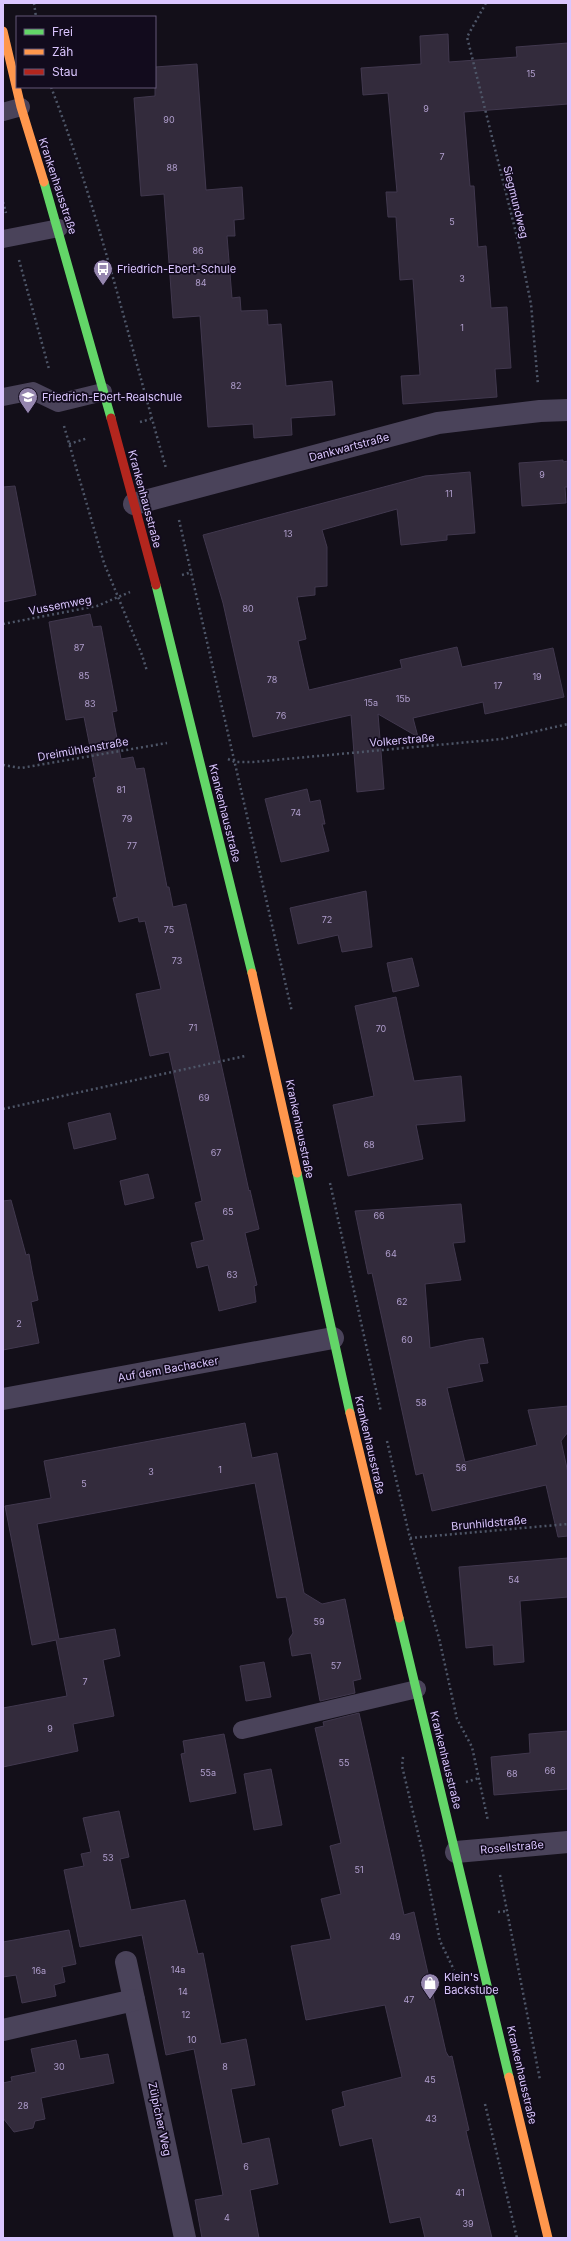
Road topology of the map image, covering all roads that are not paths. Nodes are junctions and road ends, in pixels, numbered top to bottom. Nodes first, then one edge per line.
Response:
1 (3, 31) edge
2 (16, 86) edge
3 (16, 88) edge
4 (21, 107) junction
5 (3, 112) edge
6 (59, 228) junction
7 (8, 239) edge
8 (102, 392) junction
9 (3, 397) edge
10 (568, 410) edge
11 (134, 504) junction
12 (334, 1338) junction
13 (3, 1399) edge
14 (416, 1689) junction
15 (242, 1730) dead end
16 (568, 1842) edge
17 (456, 1852) junction
18 (126, 1962) dead end
19 (134, 2000) junction
20 (3, 2030) edge
21 (185, 2238) edge
22 (548, 2238) edge

1 - 2 street, Krankenhausstraße
3 - 4 street, Krankenhausstraße
4 - 5 lane
4 - 6 street, Krankenhausstraße
6 - 7 lane
6 - 8 street, Krankenhausstraße
8 - 9 lane
8 - 11 street, Krankenhausstraße
10 - 11 street, Dankwartstraße
11 - 12 street, Krankenhausstraße
12 - 13 street, Auf dem Bachacker
12 - 14 street, Krankenhausstraße
14 - 15 lane
14 - 17 street, Krankenhausstraße
16 - 17 street, Rosellstraße
17 - 22 street, Krankenhausstraße
18 - 19 street, Zülpicher Weg
19 - 20 street
19 - 21 street, Zülpicher Weg

